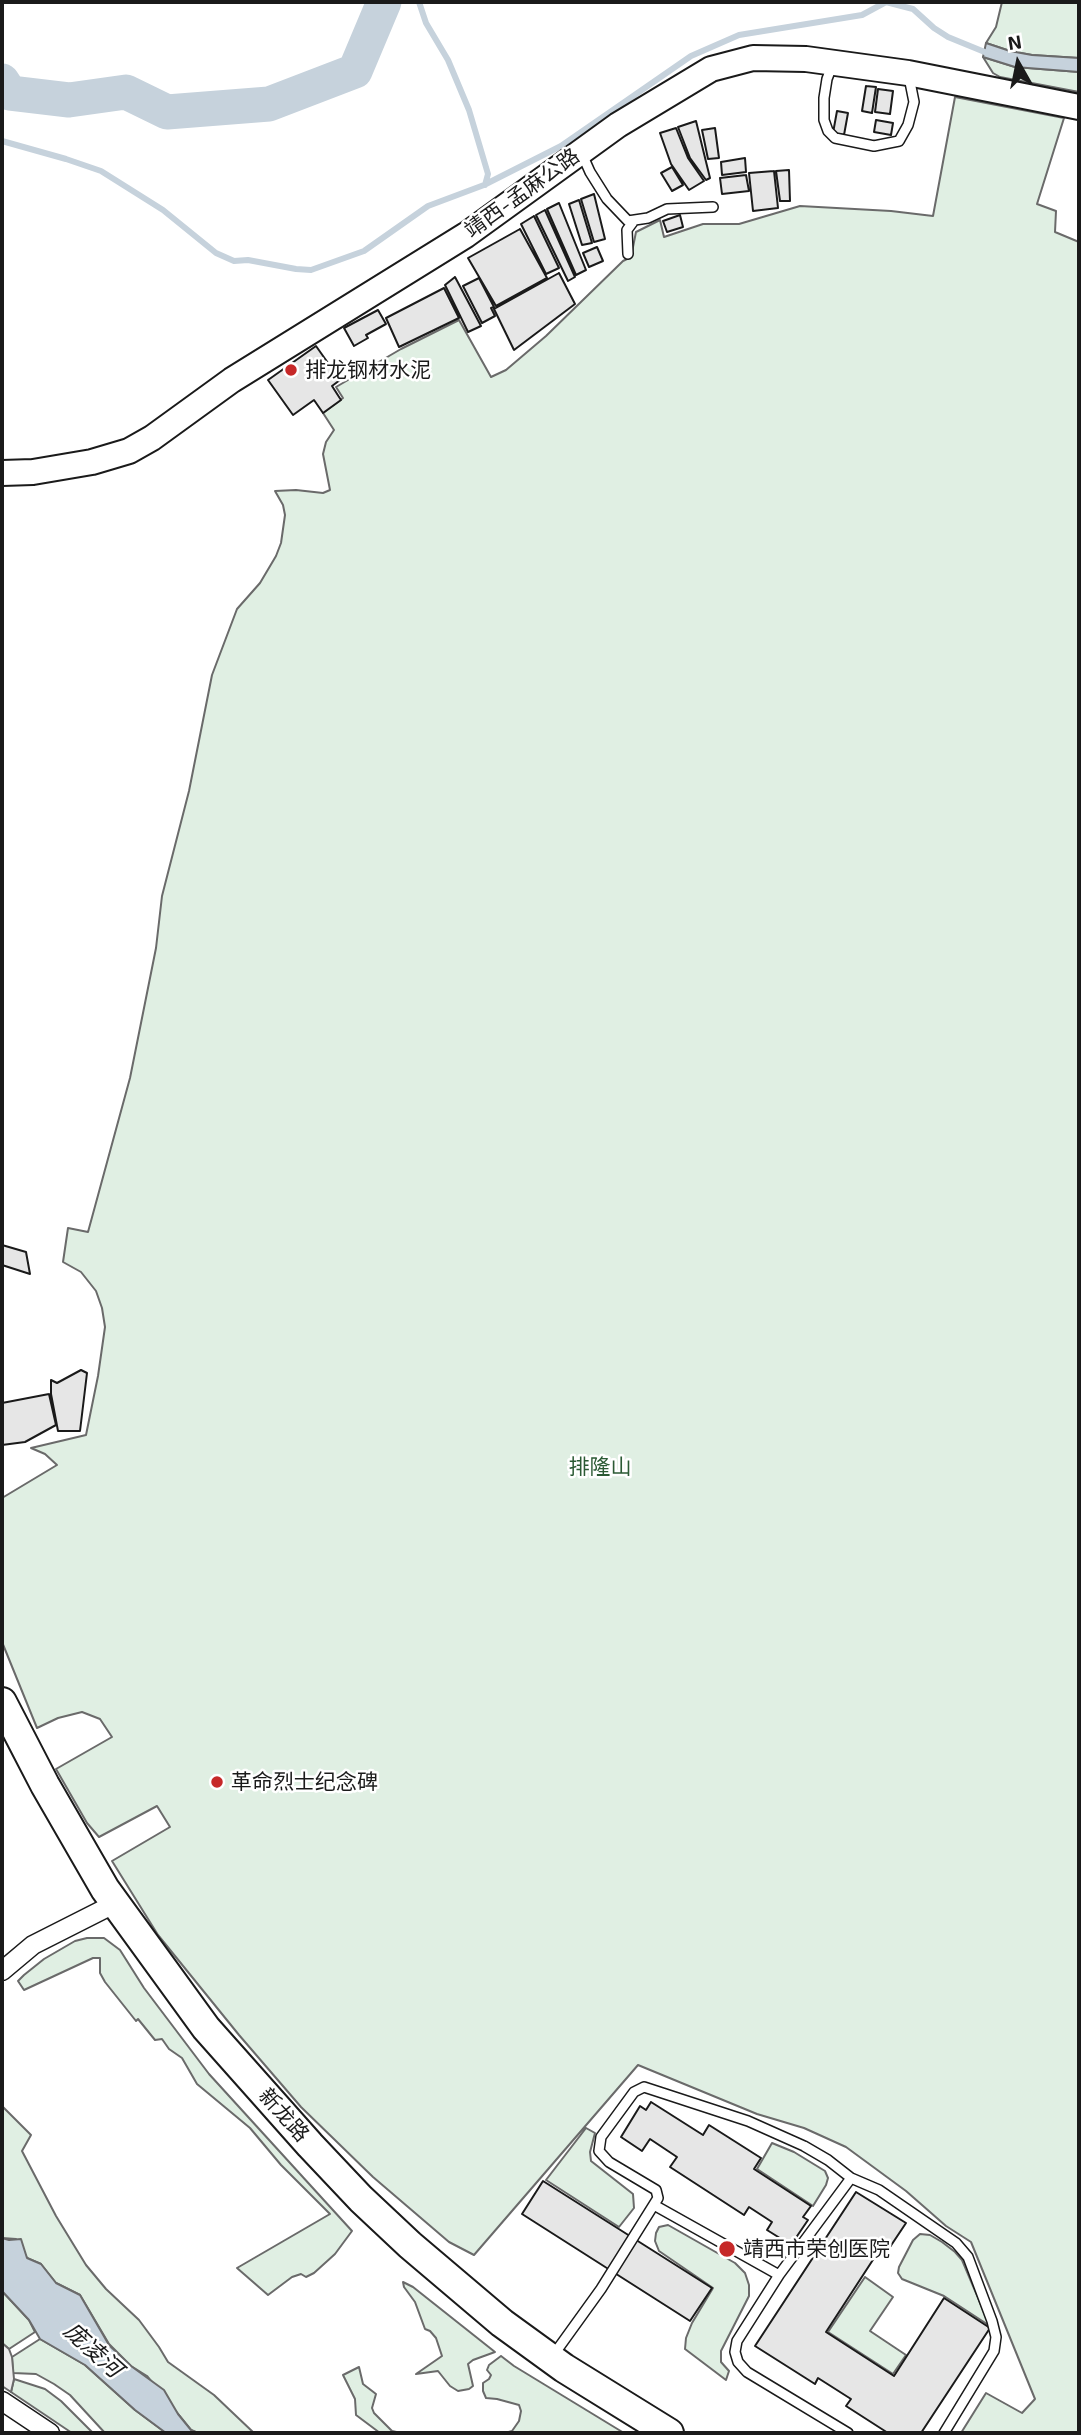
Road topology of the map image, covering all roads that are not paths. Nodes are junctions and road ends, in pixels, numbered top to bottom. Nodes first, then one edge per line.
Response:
1 (835, 62) junction
2 (908, 73) junction
3 (1079, 107) edge
4 (581, 150) junction
5 (713, 207) dead end
6 (633, 222) junction
7 (628, 254) dead end
8 (2, 473) edge
9 (2, 1702) edge
10 (2, 1720) edge
11 (113, 1905) junction
12 (2, 1971) edge
13 (851, 2178) junction
14 (654, 2204) junction
15 (779, 2276) junction
16 (548, 2362) junction
17 (2, 2401) edge
18 (50, 2433) edge
19 (649, 2433) edge
20 (669, 2433) edge
21 (848, 2433) edge
22 (944, 2433) edge

1 - 2 main road, 靖西-孟麻公路
1 - 2 lane
1 - 4 main road, 靖西-孟麻公路
2 - 3 main road, 靖西-孟麻公路
4 - 6 lane
4 - 8 main road, 靖西-孟麻公路
5 - 6 lane
6 - 7 lane
9 - 11 main road, 新龙路
10 - 11 main road, 新龙路
11 - 12 street
11 - 16 main road, 新龙路
13 - 14 lane
13 - 15 lane
13 - 22 lane
14 - 15 lane
14 - 16 lane
15 - 21 lane
16 - 19 main road, 新龙路
16 - 20 main road, 新龙路
17 - 18 street

